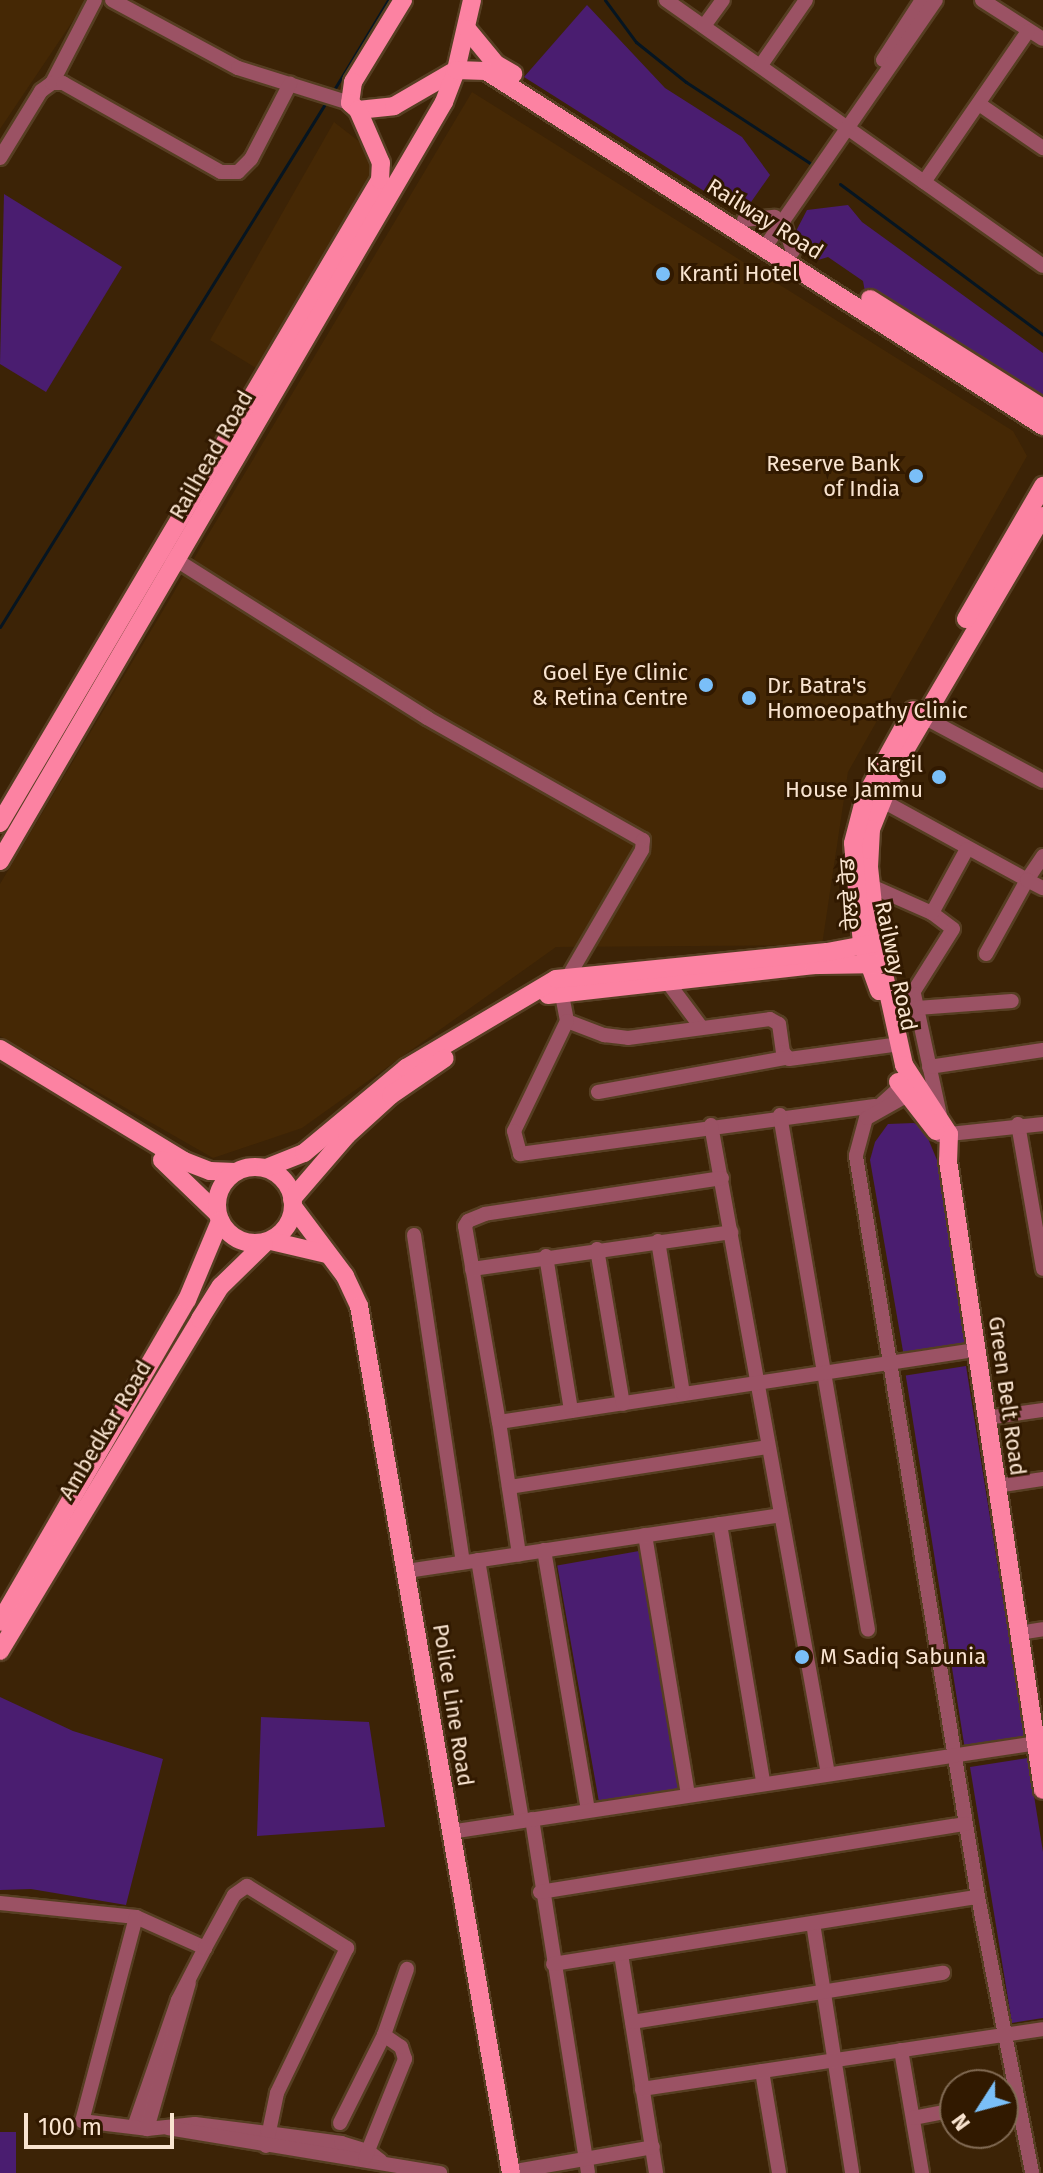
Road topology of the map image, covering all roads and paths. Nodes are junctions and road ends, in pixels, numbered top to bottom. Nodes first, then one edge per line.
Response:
1 (95, 0) edge
2 (112, 0) edge
3 (403, 0) edge
4 (472, 0) edge
5 (666, 0) edge
6 (723, 0) edge
7 (806, 0) edge
8 (922, 0) edge
9 (936, 0) edge
10 (982, 0) edge
11 (704, 26) junction
12 (467, 29) junction
13 (1028, 31) junction
14 (1043, 39) edge
15 (761, 65) junction
16 (456, 70) junction
17 (52, 83) junction
18 (290, 84) junction
19 (979, 104) junction
20 (348, 105) junction
21 (552, 106) junction
22 (843, 125) junction
23 (1040, 140) edge
24 (0, 158) edge
25 (924, 182) junction
26 (779, 219) junction
27 (744, 220) junction
28 (765, 240) junction
29 (793, 251) junction
30 (1043, 266) edge
31 (1043, 408) edge
32 (1043, 426) edge
33 (244, 429) junction
34 (1043, 486) edge
35 (1043, 516) edge
36 (170, 556) junction
37 (922, 716) junction
38 (1043, 781) edge
39 (881, 800) junction
40 (0, 823) edge
41 (967, 849) junction
42 (1043, 856) edge
43 (0, 861) edge
44 (1027, 880) junction
45 (871, 886) junction
46 (1043, 888) edge
47 (932, 913) junction
48 (861, 945) junction
49 (986, 954) dead end
50 (874, 964) junction
51 (666, 980) junction
52 (564, 984) junction
53 (915, 1001) junction
54 (1012, 1001) dead end
55 (567, 1021) junction
56 (895, 1021) junction
57 (701, 1027) junction
58 (894, 1045) junction
59 (0, 1049) edge
60 (1043, 1050) edge
61 (786, 1058) junction
62 (0, 1063) edge
63 (929, 1067) junction
64 (909, 1088) junction
65 (598, 1092) dead end
66 (871, 1112) junction
67 (780, 1115) junction
68 (940, 1115) junction
69 (1018, 1124) junction
70 (1043, 1124) edge
71 (711, 1125) junction
72 (945, 1140) junction
73 (266, 1168) junction
74 (235, 1172) junction
75 (722, 1178) junction
76 (1036, 1190) edge
77 (293, 1204) junction
78 (219, 1217) junction
79 (731, 1232) junction
80 (414, 1235) dead end
81 (658, 1241) junction
82 (267, 1242) junction
83 (1041, 1248) edge
84 (597, 1249) junction
85 (326, 1254) junction
86 (546, 1256) junction
87 (472, 1269) junction
88 (1043, 1269) edge
89 (976, 1350) junction
90 (889, 1363) junction
91 (824, 1373) junction
92 (757, 1383) junction
93 (683, 1394) junction
94 (623, 1404) junction
95 (1043, 1410) edge
96 (571, 1411) junction
97 (986, 1418) junction
98 (499, 1422) junction
99 (768, 1447) junction
100 (1043, 1479) edge
101 (996, 1486) junction
102 (509, 1487) junction
103 (780, 1515) junction
104 (720, 1524) junction
105 (645, 1535) junction
106 (544, 1550) junction
107 (519, 1554) junction
108 (471, 1561) junction
109 (407, 1571) junction
110 (0, 1622) edge
111 (1043, 1629) edge
112 (868, 1630) dead end
113 (1019, 1633) junction
114 (0, 1651) edge
115 (1037, 1705) edge
116 (1037, 1743) junction
117 (958, 1756) junction
118 (828, 1774) junction
119 (1042, 1779) edge
120 (763, 1782) junction
121 (688, 1794) junction
122 (588, 1810) junction
123 (527, 1820) junction
124 (966, 1824) junction
125 (450, 1832) junction
126 (540, 1892) junction
127 (978, 1897) junction
128 (0, 1903) edge
129 (136, 1917) junction
130 (813, 1923) junction
131 (205, 1948) junction
132 (621, 1954) junction
133 (553, 1964) junction
134 (407, 1969) dead end
135 (943, 1973) dead end
136 (824, 1991) junction
137 (632, 2022) junction
138 (1043, 2029) edge
139 (1007, 2034) junction
140 (384, 2035) junction
141 (901, 2050) junction
142 (835, 2060) junction
143 (1013, 2069) edge
144 (762, 2071) junction
145 (642, 2089) junction
146 (1019, 2099) edge
147 (939, 2113) edge
148 (913, 2118) junction
149 (340, 2123) dead end
150 (140, 2128) junction
151 (267, 2139) junction
152 (653, 2147) junction
153 (366, 2156) junction
154 (587, 2166) edge
155 (510, 2172) edge
156 (440, 2173) edge
157 (656, 2173) edge
158 (779, 2173) edge
159 (852, 2173) edge
160 (922, 2173) edge
161 (1032, 2173) edge

1 - 17 street
2 - 18 street
3 - 20 main road
4 - 12 main road, Railhead Road
5 - 11 street
6 - 11 street
7 - 15 street
8 - 22 street
9 - 22 street
10 - 13 street
11 - 15 street
12 - 16 main road, Railhead Road
12 - 21 main road
13 - 14 street
13 - 19 street
15 - 22 street
16 - 20 main road
16 - 21 main road, Railway Road
16 - 33 main road, Railhead Road
17 - 18 street
17 - 24 street
18 - 20 street
19 - 23 street
19 - 25 street
20 - 33 main road, Railhead Road
21 - 27 main road
21 - 28 main road, Railway Road
22 - 25 street
22 - 26 street
25 - 30 street
26 - 27 street
26 - 28 street
26 - 29 street
27 - 28 main road
28 - 29 main road
28 - 32 main road, Railway Road
29 - 31 main road
33 - 36 main road, Railhead Road
34 - 48 main road, Railway Road
35 - 37 main road, ਰੇਲਵੇ ਰੋਡ
36 - 40 main road, Railhead Road
36 - 43 main road, Railhead Road
36 - 52 street
37 - 38 street
37 - 39 main road, ਰੇਲਵੇ ਰੋਡ
39 - 41 street
39 - 45 main road, ਰੇਲਵੇ ਰੋਡ
41 - 44 street
41 - 47 street
42 - 44 street
44 - 46 street
44 - 49 street
45 - 47 street
45 - 48 main road, ਰੇਲਵੇ ਰੋਡ
47 - 53 street
48 - 50 main road, Railway Road
48 - 52 main road
50 - 51 main road
50 - 56 main road
50 - 58 main road, Railway Road
51 - 52 main road
51 - 57 street
52 - 55 street
52 - 73 main road
52 - 77 main road
53 - 54 street
53 - 56 street
53 - 63 street
55 - 57 street
55 - 71 street
56 - 58 main road
57 - 61 street
58 - 61 street
58 - 64 main road, Railway Road
59 - 74 main road
60 - 63 street
61 - 65 street
62 - 78 main road
63 - 68 street
64 - 66 street
64 - 68 main road
64 - 72 main road, Railway Road
66 - 67 street
66 - 90 street
67 - 71 street
67 - 91 street
68 - 72 main road
69 - 70 street
69 - 72 street
69 - 76 street
71 - 75 street
72 - 89 main road, Green Belt Road
73 - 74 main road
73 - 77 main road
74 - 78 main road
75 - 79 street
75 - 87 street
76 - 83 street
77 - 82 main road
77 - 85 main road, Police Line Road
78 - 82 main road
78 - 110 main road
79 - 81 street
79 - 92 street
80 - 108 street
81 - 84 street
81 - 93 street
82 - 85 main road
82 - 114 main road, Ambedkar Road
83 - 88 street
84 - 86 street
84 - 94 street
85 - 109 main road, Police Line Road
86 - 87 street
86 - 96 street
87 - 98 street
89 - 90 street
89 - 97 main road, Green Belt Road
90 - 91 street
90 - 117 street
91 - 92 street
91 - 112 street
92 - 93 street
92 - 99 street
93 - 94 street
94 - 96 street
95 - 97 street
96 - 98 street
97 - 101 main road, Green Belt Road
98 - 102 street
99 - 102 street
99 - 103 street
100 - 101 street
101 - 113 main road, Green Belt Road
102 - 107 street
103 - 104 street
103 - 118 street
104 - 105 street
104 - 120 street
105 - 106 street
105 - 121 street
106 - 107 street
106 - 122 street
107 - 108 street
108 - 109 street
108 - 123 street
109 - 125 main road, Police Line Road
111 - 113 street
113 - 115 main road, Green Belt Road
115 - 116 main road, Green Belt Road
116 - 117 street
116 - 119 main road, Green Belt Road
117 - 118 street
117 - 124 street
118 - 120 street
120 - 121 street
121 - 122 street
122 - 123 street
123 - 125 street
123 - 126 street
124 - 126 street
124 - 127 street
125 - 155 main road, Police Line Road
126 - 133 street
127 - 130 street
127 - 139 street
128 - 129 street
129 - 131 street
129 - 150 street
130 - 132 street
130 - 136 street
131 - 150 street
131 - 151 street
132 - 133 street
132 - 137 street
133 - 154 street
134 - 140 street
135 - 136 street
136 - 137 street
136 - 142 street
137 - 145 street
138 - 139 street
139 - 141 street
139 - 143 street
140 - 149 street
140 - 153 street
141 - 142 street
141 - 148 street
142 - 144 street
142 - 159 street
144 - 145 street
144 - 158 street
145 - 152 street
146 - 161 street
147 - 148 street
148 - 160 street
150 - 151 street
151 - 153 street
152 - 154 street
152 - 157 street
153 - 156 street
154 - 155 street

